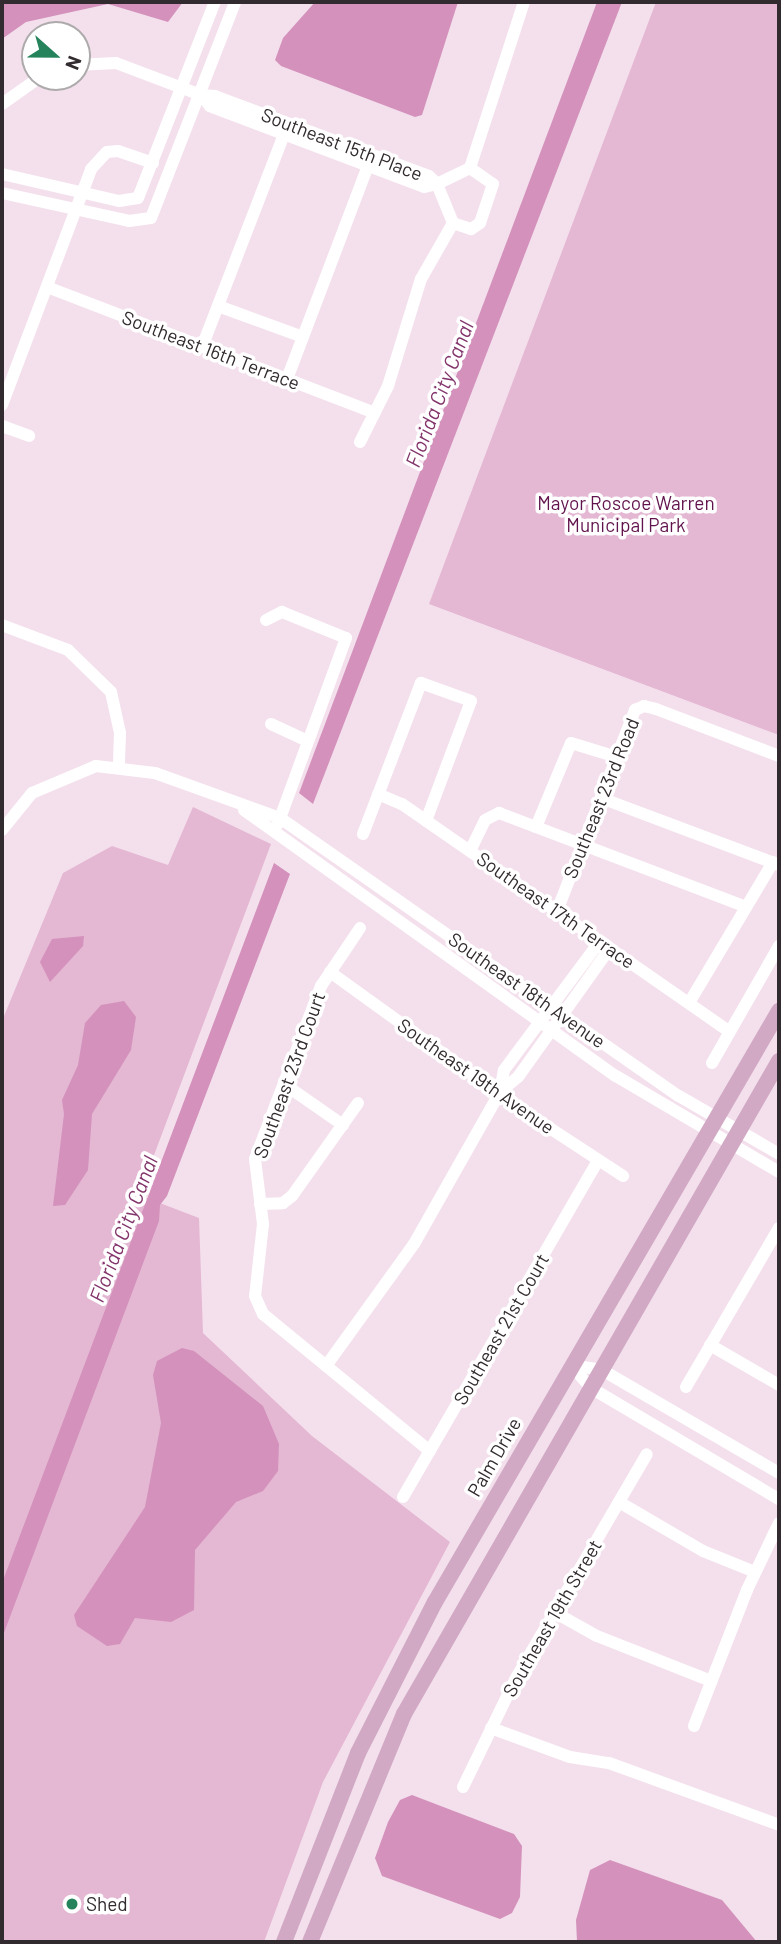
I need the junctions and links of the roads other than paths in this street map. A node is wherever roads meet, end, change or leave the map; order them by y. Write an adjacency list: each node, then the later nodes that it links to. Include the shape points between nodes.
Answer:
1 (215, 2): 5 (street)
2 (235, 2): 7 (street)
3 (524, 2): 12 (street)
4 (91, 64): 5 (street, Southeast 15th Place, via 116,63)
5 (182, 88): 7 (street, Southeast 15th Place); 11 (street)
6 (21, 90): 8 (street)
7 (201, 96): 9 (street, Southeast 15th Place, via 210,106); 17 (street, via 151,218 129,221)
8 (2, 104)
9 (286, 129): 10 (street, Southeast 15th Place); 20 (street)
10 (370, 160): 14 (street, Southeast 15th Place, via 424,187); 21 (street)
11 (153, 163): 15 (street, via 138,198 119,201); 15 (street, via 118,151 107,152 91,169)
12 (470, 168): 14 (street); 18 (street, via 491,178 492,190 477,227)
13 (2, 174): 15 (street)
14 (437, 184): 18 (street)
15 (82, 192): 17 (street)
16 (2, 193): 17 (street)
17 (76, 209): 19 (street)
18 (453, 223): 25 (street, via 421,279)
19 (47, 287): 22 (street, Southeast 16th Terrace); 24 (street)
20 (218, 306): 21 (street); 22 (street)
21 (303, 337): 23 (street)
22 (202, 347): 23 (street, Southeast 16th Terrace)
23 (286, 379): 25 (street, Southeast 16th Terrace)
24 (2, 405)
25 (375, 412): 28 (street)
26 (2, 426): 27 (street)
27 (29, 436)
28 (360, 442)
29 (266, 620): 32 (street, via 282,612 346,638)
30 (2, 625): 35 (street, via 68,650 111,692 120,733)
31 (271, 724): 32 (street)
32 (306, 740): 39 (street)
33 (779, 756): 34 (street, Southeast 23rd Road, via 644,706 635,710)
34 (617, 757): 37 (street, Southeast 23rd Road); 40 (street, via 571,743)
35 (119, 766): 39 (street, via 155,773 232,802); 41 (street, via 96,766 32,793)
36 (378, 794): 38 (street, Southeast 17th Terrace); 38 (street, via 421,683 471,701); 42 (street)
37 (601, 798): 43 (street, Southeast 23rd Road); 45 (street)
38 (426, 821): 44 (street, Southeast 17th Terrace)
39 (277, 825): 53 (street, Southeast 18th Avenue); 56 (street, Southeast 18th Avenue, via 292,849)
40 (536, 827): 43 (street); 44 (street, via 499,813 491,815)
41 (2, 830)
42 (363, 834)
43 (583, 845): 46 (street); 47 (street, Southeast 23rd Road)
44 (470, 851): 47 (street, Southeast 17th Terrace)
45 (776, 863): 46 (street)
46 (746, 907): 52 (street)
47 (557, 911): 49 (street, Southeast 17th Terrace)
48 (360, 928): 51 (street, Southeast 23rd Court)
49 (605, 944): 52 (street, Southeast 17th Terrace); 53 (street); 55 (street)
50 (779, 946): 58 (street)
51 (330, 972): 61 (street, Southeast 23rd Court); 62 (street, Southeast 19th Avenue)
52 (689, 1003): 58 (street, Southeast 17th Terrace)
53 (549, 1008): 55 (street, Southeast 18th Avenue); 56 (street)
54 (779, 1011): 65 (main road, Palm Drive)
55 (561, 1016): 57 (street); 65 (street, Southeast 18th Avenue)
56 (539, 1021): 57 (street, Southeast 18th Avenue); 62 (street, via 503,1070)
57 (551, 1030): 62 (street, via 517,1077); 65 (street, Southeast 18th Avenue)
58 (730, 1031): 60 (street)
59 (779, 1061): 66 (main road)
60 (712, 1063)
61 (284, 1084): 64 (street); 71 (street, Southeast 23rd Court, via 255,1159)
62 (500, 1092): 68 (street, Southeast 19th Avenue); 76 (street, via 414,1244)
63 (358, 1103): 64 (street)
64 (343, 1125): 71 (street, via 292,1196 283,1203)
65 (712, 1126): 66 (street); 75 (main road, Palm Drive)
66 (733, 1137): 67 (street); 69 (street); 77 (main road)
67 (779, 1154)
68 (598, 1161): 70 (street, Southeast 19th Avenue); 81 (street, Southeast 21st Court)
69 (779, 1172)
70 (623, 1176)
71 (260, 1205): 76 (street, Southeast 23rd Court, via 255,1296 263,1314)
72 (779, 1228): 73 (street)
73 (774, 1250): 74 (street)
74 (710, 1345): 78 (street); 79 (street)
75 (571, 1365): 77 (street); 80 (street); 96 (main road, Palm Drive, via 381,1706)
76 (326, 1366): 81 (street)
77 (602, 1370): 80 (main road); 83 (street)
78 (779, 1385)
79 (686, 1387)
80 (591, 1388): 84 (street); 97 (main road, via 404,1714)
81 (430, 1451): 85 (street, Southeast 21st Court)
82 (647, 1454): 87 (street, Southeast 19th Street)
83 (777, 1472): 84 (street)
84 (764, 1490): 86 (street)
85 (403, 1497)
86 (779, 1499)
87 (619, 1502): 89 (street, via 703,1551); 90 (street, Southeast 19th Street)
88 (779, 1523): 89 (street)
89 (755, 1572): 91 (street)
90 (554, 1612): 91 (street, via 597,1636); 93 (street, Southeast 19th Street)
91 (711, 1681): 92 (street)
92 (694, 1726)
93 (491, 1728): 94 (street, Southeast 19th Street); 95 (street, via 570,1757 609,1763)
94 (463, 1787)
95 (779, 1823)
96 (284, 1942)
97 (310, 1942)

